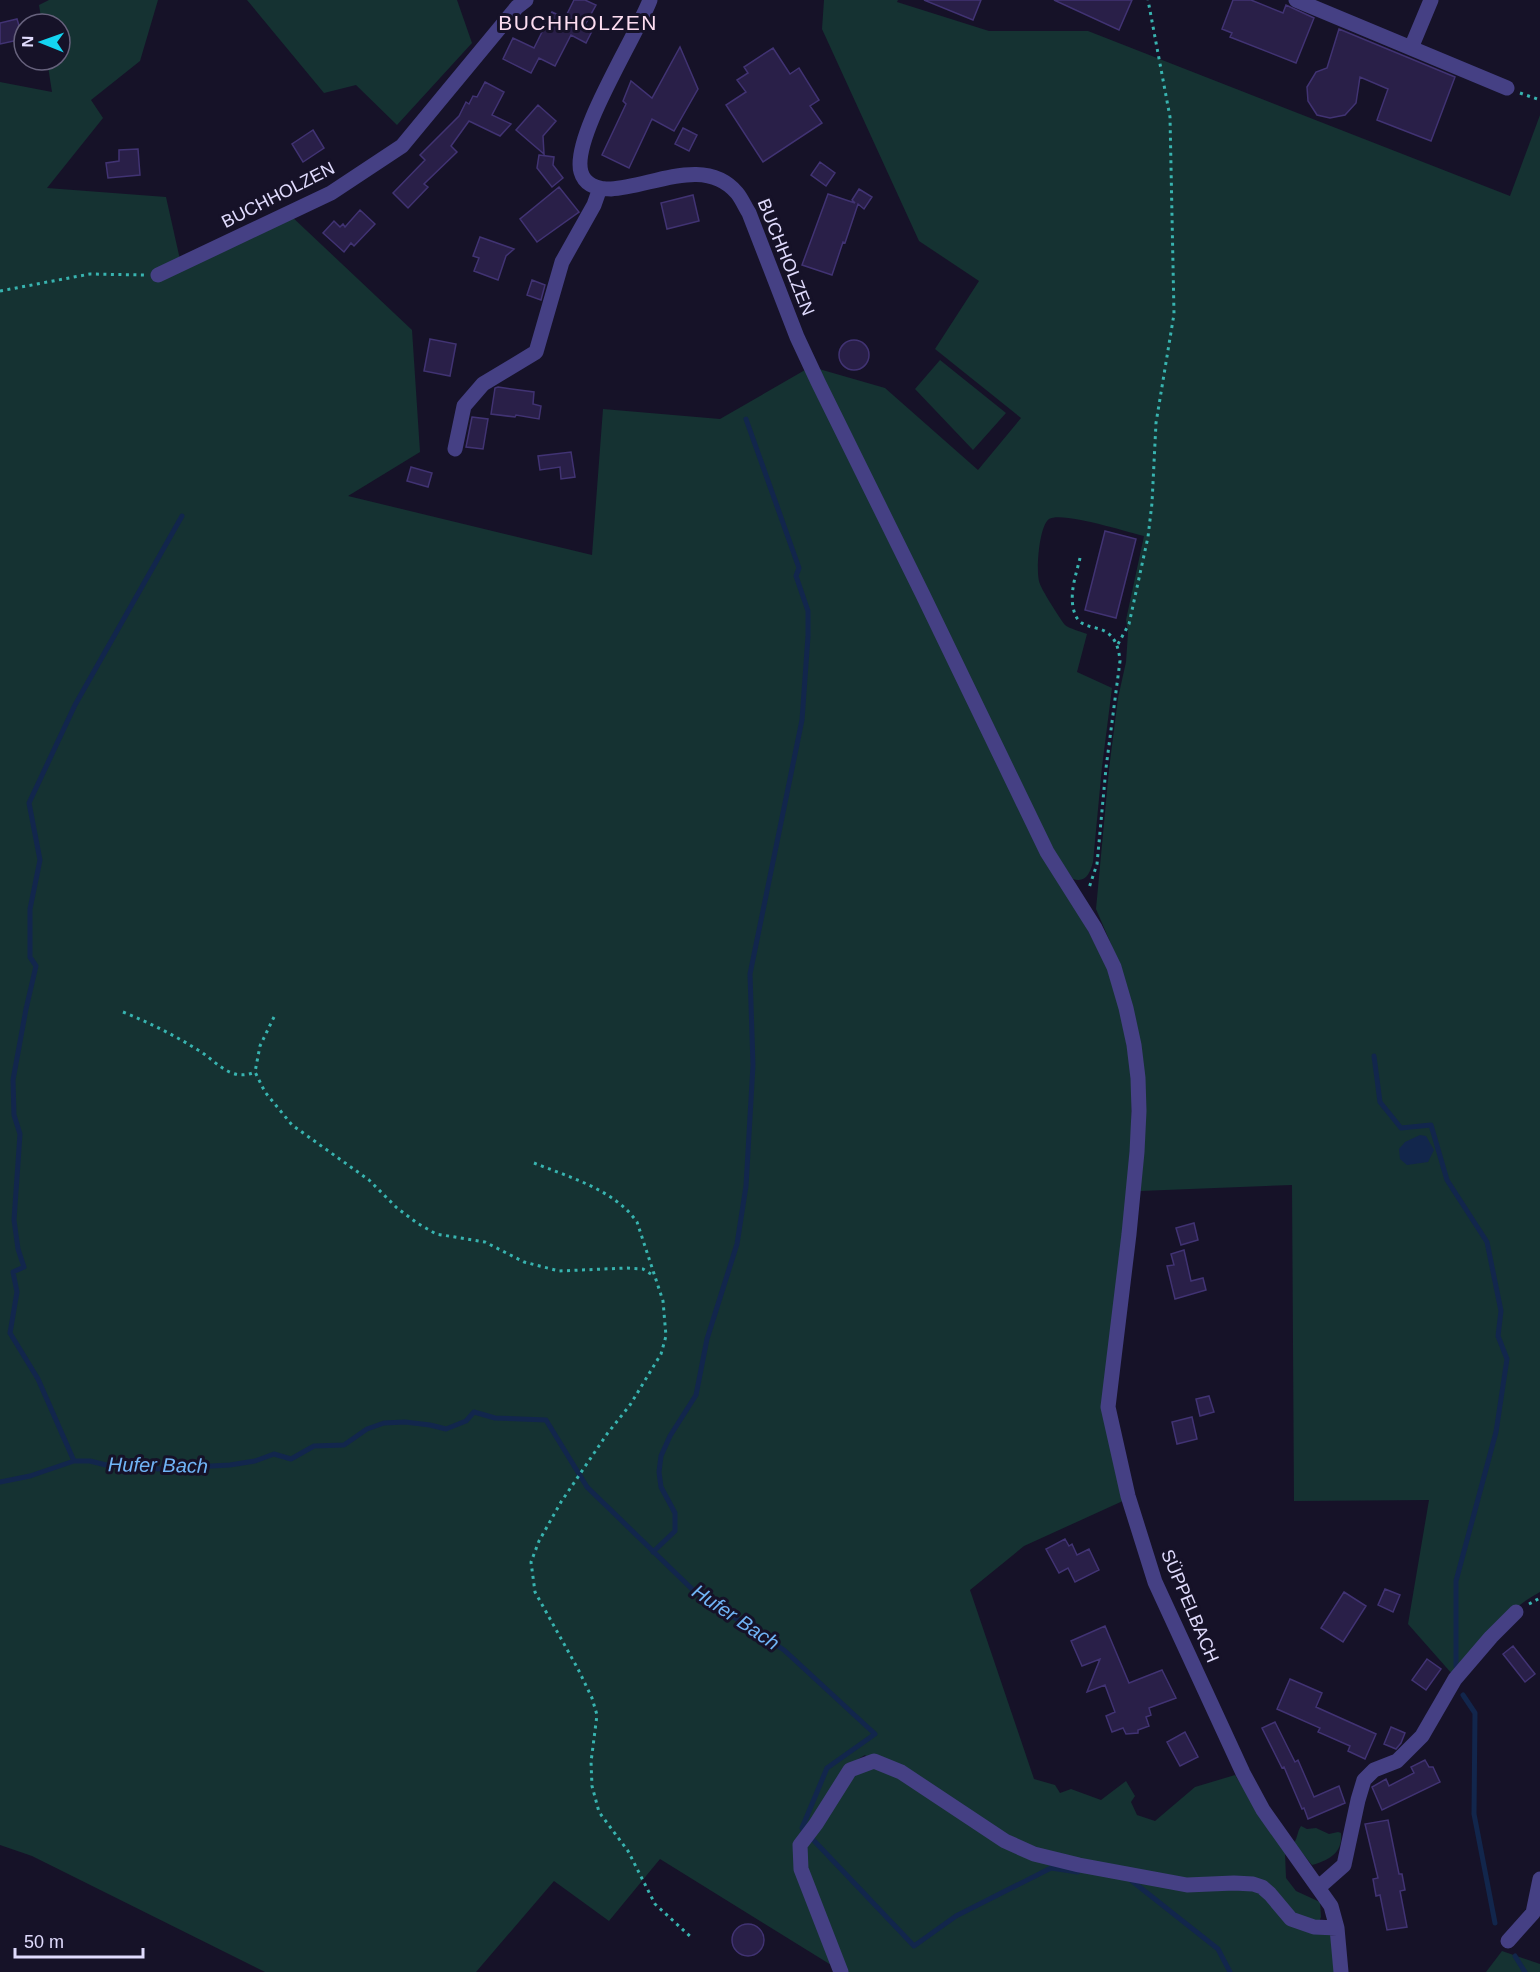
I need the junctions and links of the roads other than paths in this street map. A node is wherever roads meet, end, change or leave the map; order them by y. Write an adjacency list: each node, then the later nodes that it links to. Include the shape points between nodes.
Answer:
1 (526, 0): 8 (street, BUCHHOLZEN, via 402,146 331,193)
2 (650, 0): 7 (street, via 597,107 583,145 581,172 587,182)
3 (1296, 0): 5 (street)
4 (1431, 0): 5 (street)
5 (1411, 48): 6 (street)
6 (1507, 88)
7 (600, 188): 9 (street, via 562,262 536,352 483,384 464,406); 10 (street, BUCHHOLZEN, via 621,188 695,174 717,178 737,192 749,213 796,337 1047,852)
8 (158, 275)
9 (455, 449)
10 (1078, 900): 13 (street, SÜPPELBACH, via 1108,953 1126,1008 1138,1078 1137,1152 1108,1407 1128,1496 1155,1582 1242,1773 1263,1810)
11 (1516, 1611): 13 (street, via 1455,1679 1422,1736 1397,1761 1374,1770 1364,1780 1344,1865)
12 (1540, 1879): 15 (street, via 1533,1913)
13 (1319, 1887): 14 (street, SÜPPELBACH, via 1331,1906)
14 (1337, 1928): 16 (street, via 1314,1927 1291,1918 1270,1894 1253,1884 1187,1886 1034,1854 1005,1841 901,1772 874,1761 850,1770 800,1845 801,1869); 17 (street, SÜPPELBACH)
15 (1508, 1941)
16 (841, 1972)
17 (1341, 1972)

